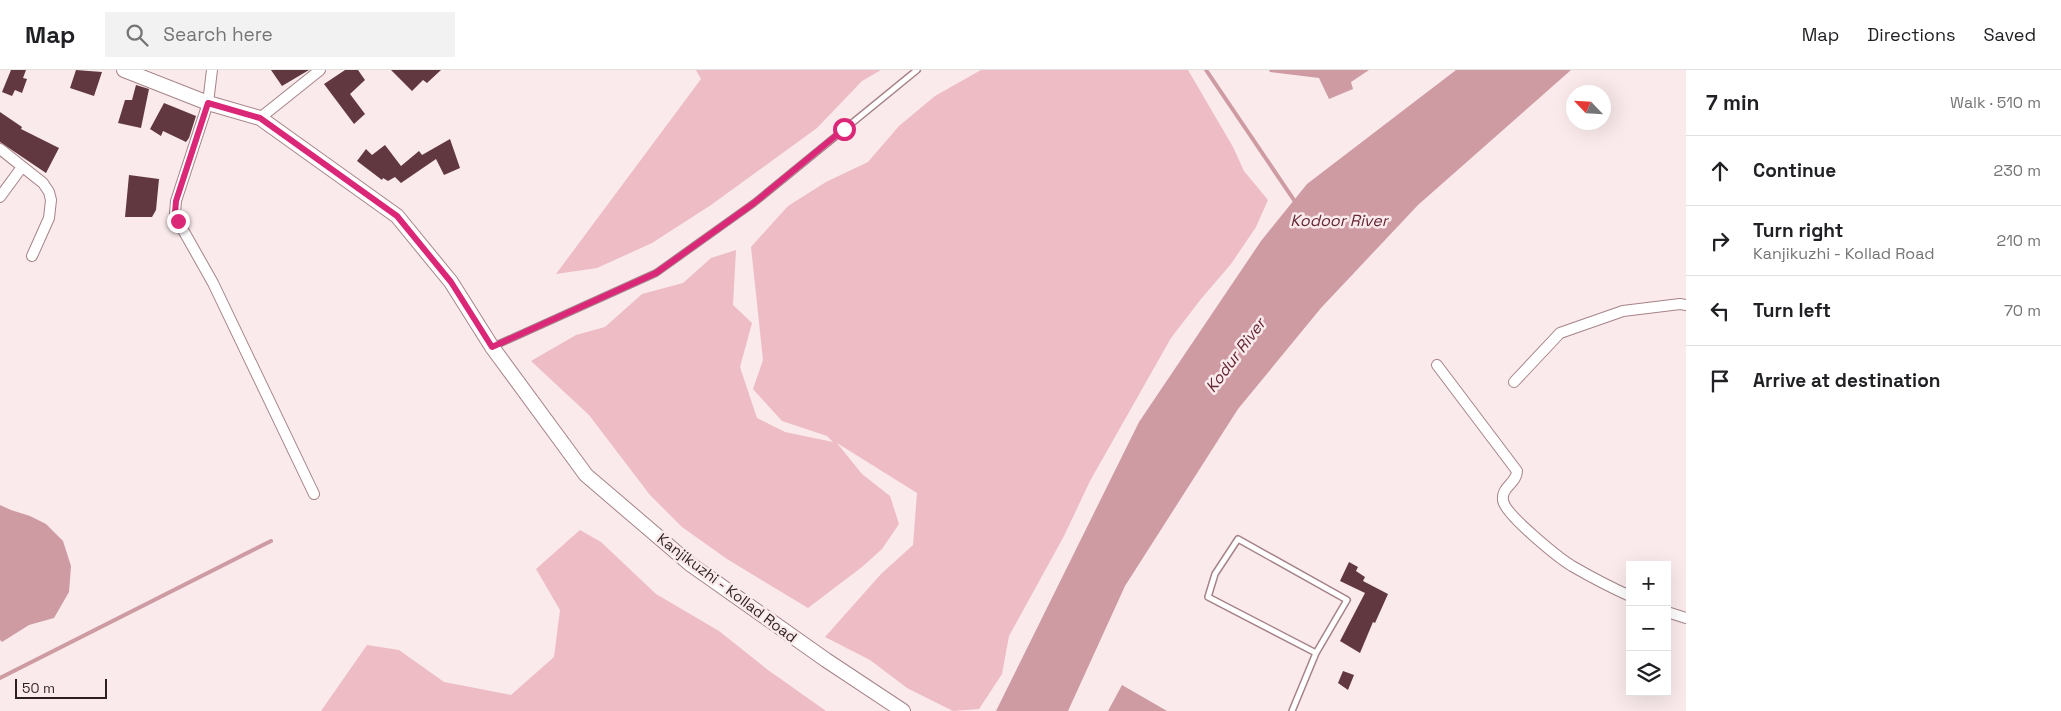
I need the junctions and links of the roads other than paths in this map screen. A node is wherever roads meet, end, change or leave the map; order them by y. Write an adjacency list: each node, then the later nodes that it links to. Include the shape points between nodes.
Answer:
1 (124, 70): 5 (main road, Kanjikuzhi - Kollad Road)
2 (212, 70): 5 (street)
3 (320, 70): 6 (street)
4 (917, 70): 12 (lane, via 754,203 656,273)
5 (208, 103): 6 (main road, Kanjikuzhi - Kollad Road); 15 (street, via 175,213 213,283)
6 (260, 118): 12 (main road, Kanjikuzhi - Kollad Road, via 397,216 451,282)
7 (0, 149): 8 (street)
8 (22, 167): 9 (street); 10 (street, via 47,188 51,200 49,218)
9 (0, 197)
10 (32, 256)
11 (1686, 305): 14 (street, via 1623,311 1560,333)
12 (492, 347): 20 (main road, Kanjikuzhi - Kollad Road, via 586,475 690,564)
13 (1437, 365): 16 (street, via 1518,471 1503,497 1502,502 1508,510 1570,564)
14 (1514, 382)
15 (314, 494)
16 (1626, 594)
17 (1671, 613): 18 (street)
18 (1686, 618)
19 (1316, 652): 19 (lane, via 1208,597 1215,574 1238,539 1347,600); 21 (lane)
20 (903, 711)
21 (1292, 711)

